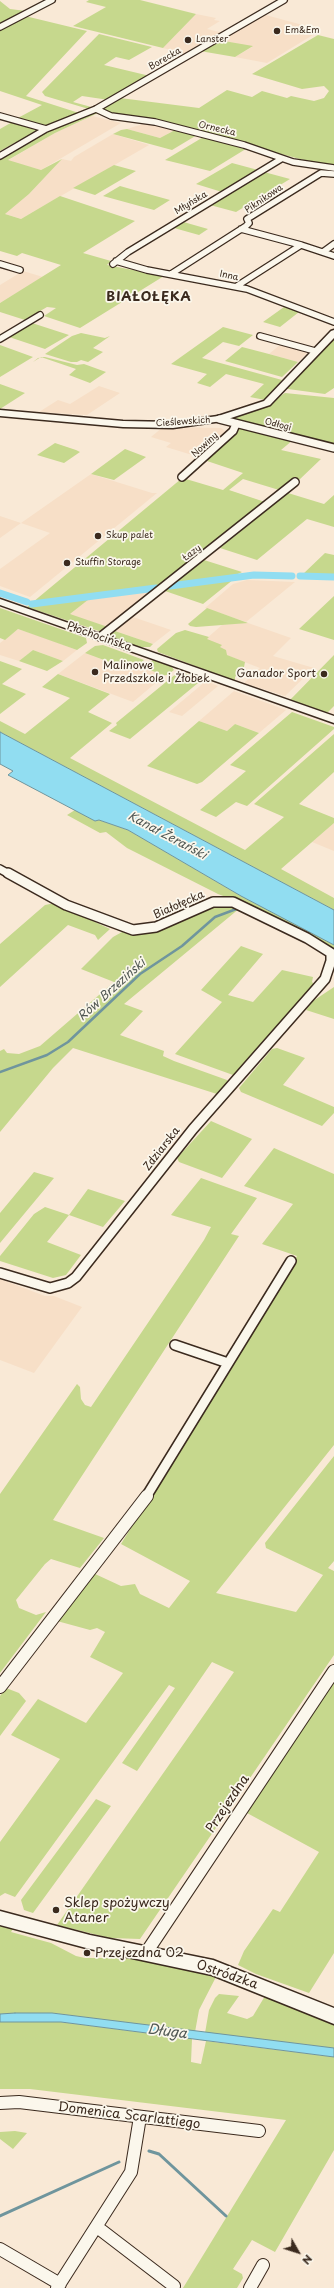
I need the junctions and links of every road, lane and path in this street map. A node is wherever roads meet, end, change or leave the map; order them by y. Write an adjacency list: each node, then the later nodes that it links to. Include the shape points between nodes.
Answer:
1 (52, 0): 3 (street)
2 (284, 0): 4 (street, Borecka)
3 (0, 27)
4 (96, 109): 6 (street, Borecka); 8 (street, Ornecka, via 111,116 155,122 251,146)
5 (0, 116): 6 (street)
6 (46, 129): 7 (street, Borecka)
7 (0, 156)
8 (281, 159): 9 (street, Ornecka); 16 (street, Młyńska)
9 (334, 168)
10 (334, 174): 11 (street, Piknikowa, via 321,173 248,219 249,224)
11 (241, 229): 13 (street); 19 (street, Piknikowa)
12 (334, 244): 14 (street)
13 (301, 245): 14 (street); 20 (street)
14 (323, 252): 15 (street)
15 (334, 256)
16 (114, 263): 19 (street, Inna)
17 (0, 264): 18 (street)
18 (20, 270)
19 (171, 274): 20 (street, Inna)
20 (237, 286): 22 (street, Inna)
21 (40, 315): 25 (street)
22 (334, 322)
23 (334, 333): 26 (street, Cieślewskich)
24 (260, 336): 26 (street)
25 (0, 340)
26 (315, 351): 28 (street, Cieślewskich, via 267,403)
27 (0, 413): 28 (street, Cieślewskich, via 123,424 173,425)
28 (219, 419): 29 (street, Odłogi)
29 (236, 424): 30 (street, Odłogi); 31 (street, Nowiny, via 233,431)
30 (334, 448)
31 (182, 477)
32 (295, 482): 34 (street, Łazy)
33 (0, 602): 34 (street, Płochocińska)
34 (100, 637): 35 (street, Płochocińska)
35 (334, 720)
36 (0, 869): 37 (street, Białołęcka, via 66,905 133,930 156,927 214,902 228,902 244,907 328,949 331,961)
37 (325, 979): 38 (street); 40 (street, Zdziarska, via 193,1129 76,1277 68,1283 50,1288)
38 (334, 982)
39 (291, 1261): 42 (street)
40 (0, 1273)
41 (175, 1346): 42 (street)
42 (228, 1363): 44 (street, via 145,1499)
43 (334, 1672): 46 (street, Przejezdna)
44 (0, 1687)
45 (0, 1918): 46 (street, Ostródzka, via 73,1938)
46 (146, 1953): 47 (street, Ostródzka, via 213,1968)
47 (334, 2016)
48 (0, 2103): 49 (street, Domenica Scarlattiego, via 19,2102)
49 (140, 2117): 50 (street, Domenica Scarlattiego); 51 (street, via 131,2172)
50 (259, 2131)
51 (97, 2227): 54 (street); 55 (street)
52 (0, 2249): 54 (street)
53 (263, 2265): 56 (street)
54 (59, 2286)
55 (174, 2286)
56 (250, 2288)

